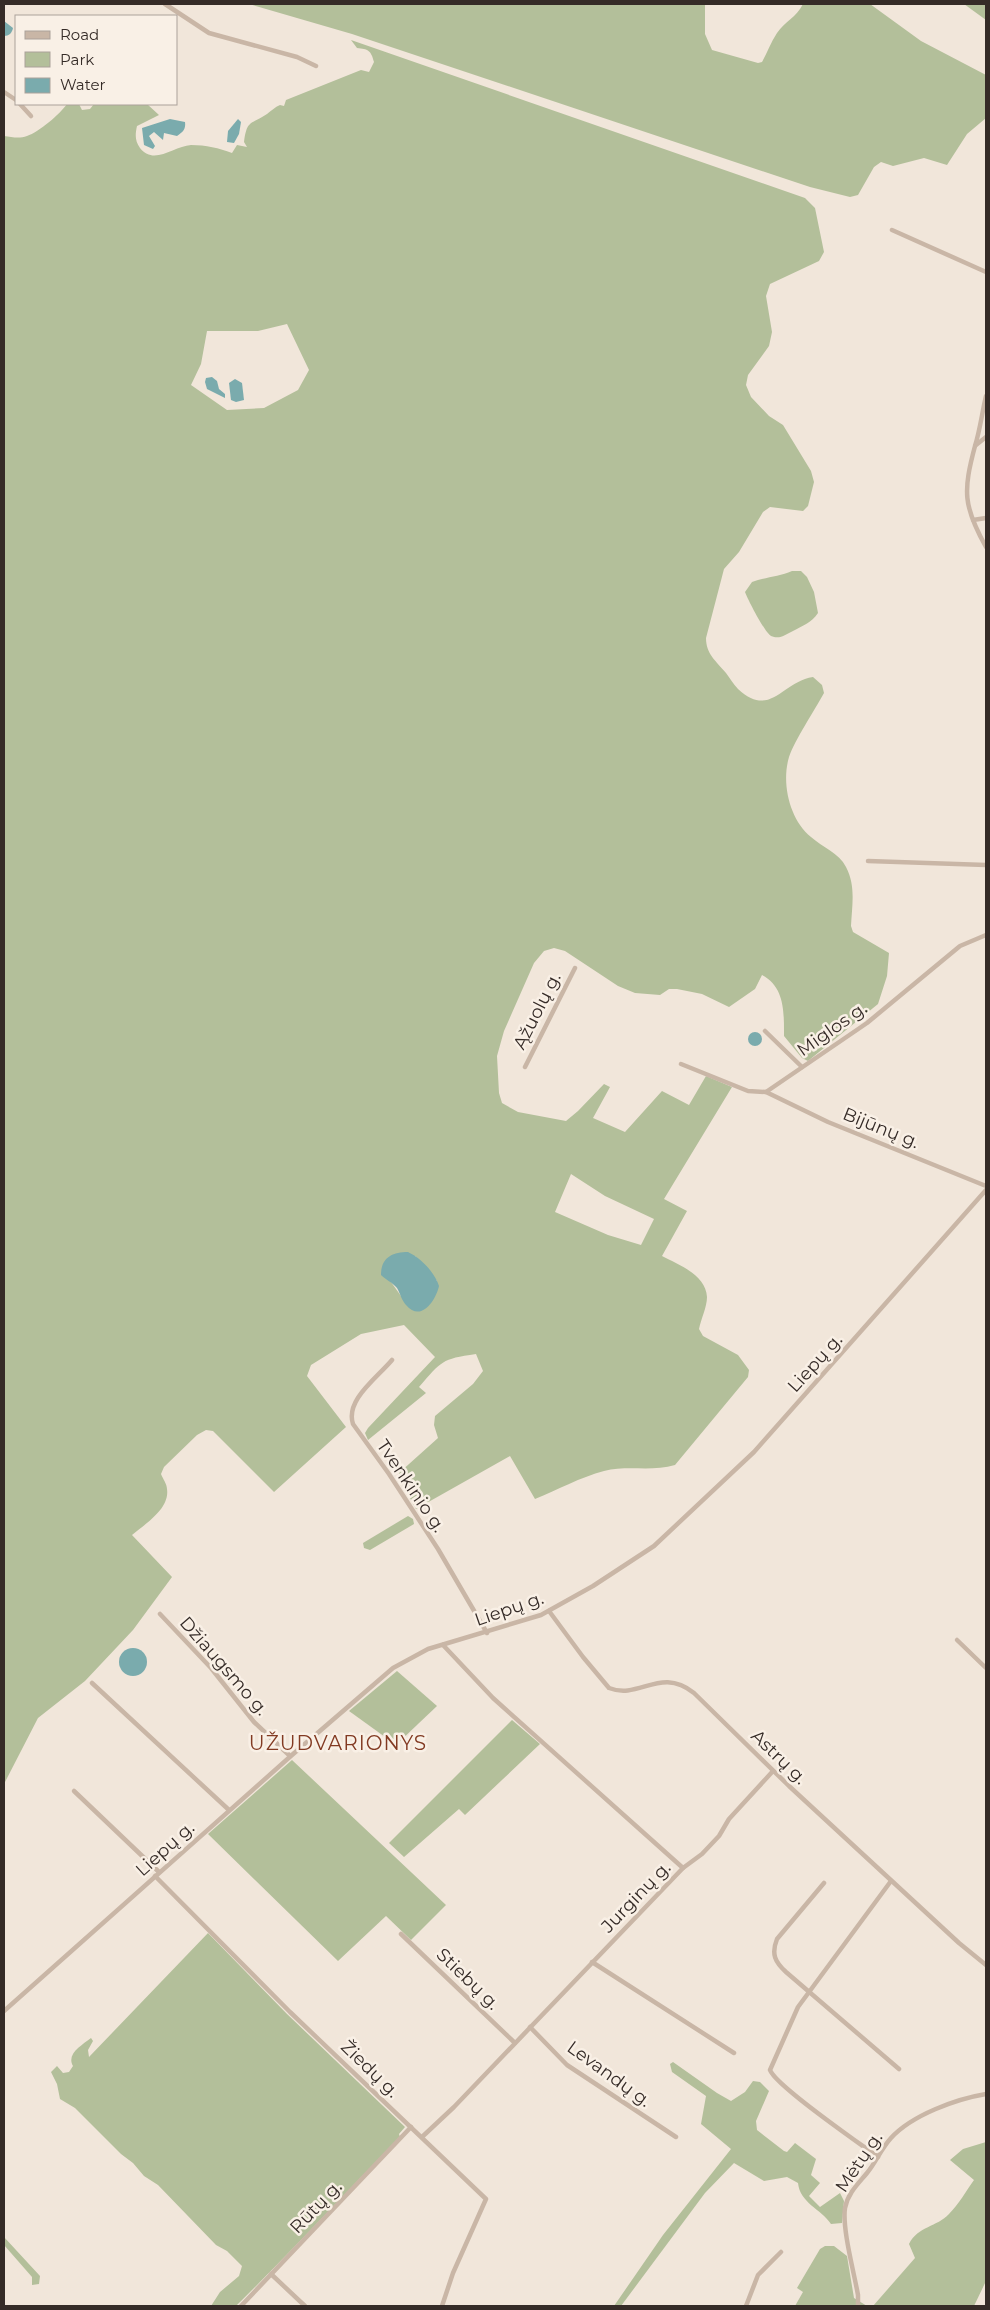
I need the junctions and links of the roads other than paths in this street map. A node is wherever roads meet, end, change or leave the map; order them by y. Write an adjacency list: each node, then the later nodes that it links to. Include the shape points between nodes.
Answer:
1 (165, 4): 2 (street, via 209,33 296,57)
2 (316, 66)
3 (4, 92): 4 (street)
4 (15, 99)
5 (21, 105): 6 (street)
6 (31, 116)
7 (892, 230): 8 (street)
8 (986, 272)
9 (986, 396): 10 (street)
10 (980, 423): 11 (street); 13 (street)
11 (986, 428)
12 (986, 437): 13 (street)
13 (975, 446): 15 (street, via 966,489)
14 (986, 518): 15 (street)
15 (973, 520): 16 (street)
16 (986, 547)
17 (868, 861): 18 (street)
18 (986, 864)
19 (986, 935): 24 (street, Miglos g., via 960,946 867,1023)
20 (575, 968): 23 (street, Ąžuolų g.)
21 (765, 1031): 24 (street)
22 (681, 1064): 25 (street, via 748,1091)
23 (525, 1067)
24 (802, 1067): 25 (street, Miglos g.)
25 (766, 1092): 26 (street, Bijūnų g., via 828,1122)
26 (986, 1188): 28 (street, Liepų g., via 754,1452 654,1546)
27 (392, 1360): 30 (street, Tvenkinio g., via 354,1403 350,1416 438,1549)
28 (549, 1611): 30 (street, Liepų g.); 36 (street, Astrų g., via 610,1688 625,1691 663,1682 682,1684)
29 (160, 1614): 35 (street, Džiaugsmo g., via 211,1668 254,1722)
30 (487, 1633): 32 (street, Liepų g.)
31 (957, 1640): 33 (street)
32 (443, 1645): 35 (street, Liepų g., via 421,1652 393,1668); 39 (street, Jurginų g., via 500,1705)
33 (986, 1668)
34 (92, 1682): 38 (street)
35 (290, 1756): 38 (street, Liepų g.)
36 (773, 1771): 39 (street, via 729,1819 719,1836); 42 (street, Astrų g.)
37 (74, 1790): 40 (street)
38 (229, 1810): 40 (street, Liepų g.)
39 (683, 1868): 45 (street, Jurginų g.)
40 (159, 1872): 41 (street, Liepų g.)
41 (155, 1876): 48 (street, Liepų g.); 54 (street, Žiedų g., via 290,2012)
42 (892, 1881): 46 (street, Astrų g.); 47 (street)
43 (824, 1883): 47 (street, via 777,1939 774,1948 777,1963)
44 (401, 1934): 50 (street, Stiebų g.)
45 (592, 1962): 49 (street, Jurginų g.); 51 (street)
46 (986, 1964)
47 (808, 1991): 52 (street); 57 (street, via 771,2064 772,2074)
48 (4, 2011)
49 (530, 2027): 50 (street, Jurginų g.); 55 (street, Levandų g., via 567,2065)
50 (515, 2043): 56 (street, Jurginų g.)
51 (734, 2053)
52 (898, 2069)
53 (986, 2094): 57 (street, Mėtų g., via 965,2098 919,2116 892,2136)
54 (411, 2127): 56 (street, Žiedų g.); 59 (street, Rūtų g.)
55 (676, 2137)
56 (422, 2138): 62 (street, Žiedų g., via 486,2199 452,2273)
57 (878, 2157): 64 (street, Mėtų g., via 851,2192 845,2208)
58 (781, 2252): 63 (street, via 758,2274)
59 (271, 2274): 60 (street, Rūtų g.); 61 (street)
60 (241, 2306)
61 (305, 2306)
62 (442, 2306)
63 (746, 2306)
64 (858, 2306)

